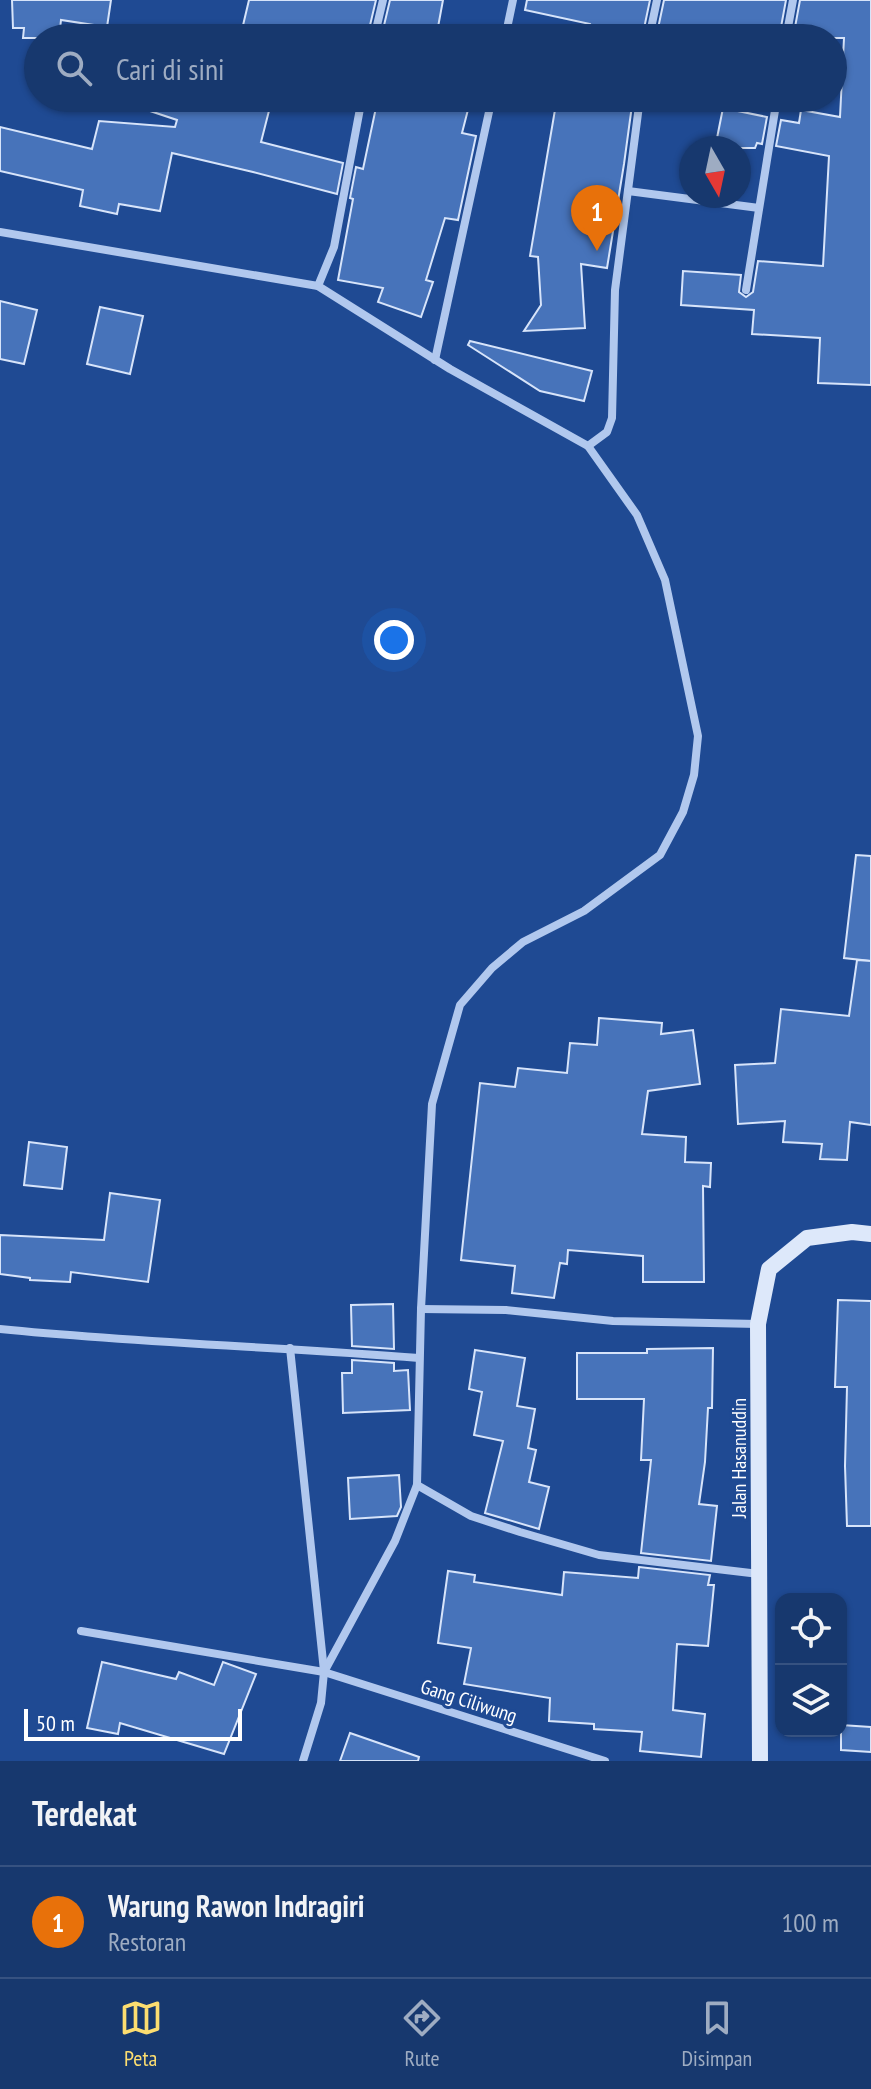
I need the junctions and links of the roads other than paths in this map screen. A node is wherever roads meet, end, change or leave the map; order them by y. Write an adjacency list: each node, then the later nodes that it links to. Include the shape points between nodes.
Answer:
1 (383, 0): 5 (street)
2 (513, 0): 6 (street)
3 (657, 0): 7 (street)
4 (793, 0): 8 (street)
5 (377, 24)
6 (508, 24)
7 (652, 24)
8 (789, 24)
9 (359, 112): 16 (street, via 334,247)
10 (489, 112): 18 (street)
11 (638, 112): 13 (street)
12 (775, 112): 14 (street)
13 (628, 191): 14 (street); 19 (street, via 615,290 612,418 607,432)
14 (759, 208): 17 (street)
15 (0, 232): 16 (street)
16 (318, 286): 18 (street)
17 (746, 290)
18 (435, 360): 19 (street)
19 (588, 446): 21 (street, via 637,515 665,580 698,736 694,775 683,812 660,855 584,911 523,942 460,1005 432,1104)
20 (871, 1234): 22 (street, Jalan Hasanuddin, via 807,1238 786,1253 769,1269)
21 (421, 1309): 22 (street); 25 (street)
22 (758, 1324): 27 (street, Jalan Hasanuddin)
23 (0, 1329): 24 (street)
24 (290, 1348): 25 (street); 29 (street)
25 (419, 1358): 26 (street)
26 (417, 1485): 27 (street, via 471,1516 599,1555); 29 (street, via 395,1541)
27 (760, 1574): 32 (street, Jalan Hasanuddin)
28 (81, 1631): 29 (street, Gang Ciliwung)
29 (324, 1672): 30 (street, via 321,1703); 31 (street, Gang Ciliwung)
30 (303, 1761)
31 (605, 1761)
32 (760, 1761)

